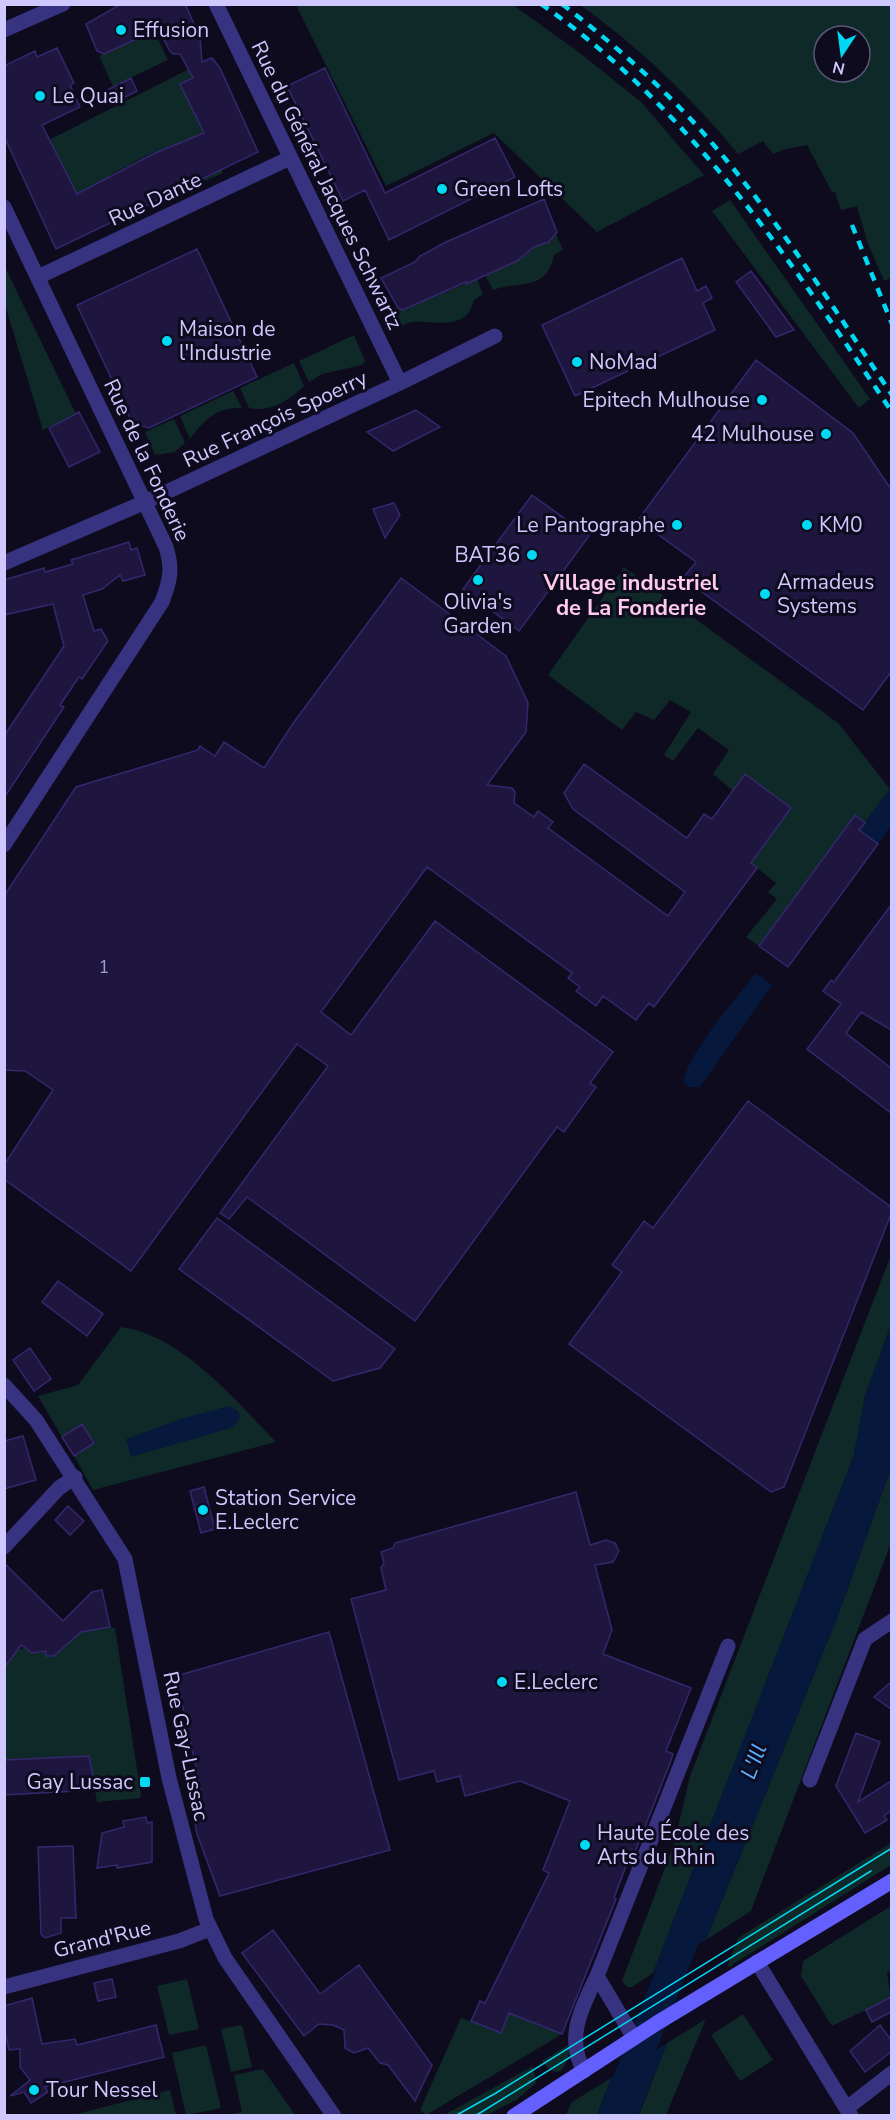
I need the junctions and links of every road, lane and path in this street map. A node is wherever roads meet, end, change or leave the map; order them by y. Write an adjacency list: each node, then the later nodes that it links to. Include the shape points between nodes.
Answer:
1 (63, 4): 3 (street)
2 (216, 4): 4 (street, Rue du Général Jacques Schwartz)
3 (4, 30)
4 (290, 158): 6 (street, Rue Dante); 8 (street, Rue du Général Jacques Schwartz)
5 (4, 207): 6 (street, Rue de la Fonderie)
6 (38, 277): 9 (street, Rue de la Fonderie)
7 (495, 336): 8 (street, Rue François Spoerry)
8 (400, 383): 9 (street, Rue François Spoerry)
9 (145, 502): 10 (street, Rue François Spoerry); 11 (street, Rue de la Fonderie, via 171,565 171,579 162,602)
10 (4, 563)
11 (4, 845)
12 (4, 1385): 13 (street, Rue Gay-Lussac, via 36,1420)
13 (75, 1477): 14 (street, via 59,1488); 19 (street, Rue Gay-Lussac, via 125,1559 174,1801)
14 (4, 1547)
15 (891, 1621): 17 (street, via 865,1639)
16 (728, 1646): 21 (street)
17 (810, 1780)
18 (891, 1881): 20 (main road)
19 (210, 1929): 22 (street, Grand'Rue, via 179,1941); 27 (street, Rue Gay-Lussac, via 225,1958)
20 (757, 1962): 23 (main road); 26 (street)
21 (597, 1976): 23 (street); 24 (street, via 582,2008 575,2045 575,2055)
22 (6, 1981)
23 (634, 2038): 24 (main road)
24 (584, 2071): 28 (main road)
25 (891, 2073): 26 (street)
26 (845, 2113)
27 (334, 2115)
28 (514, 2115)

